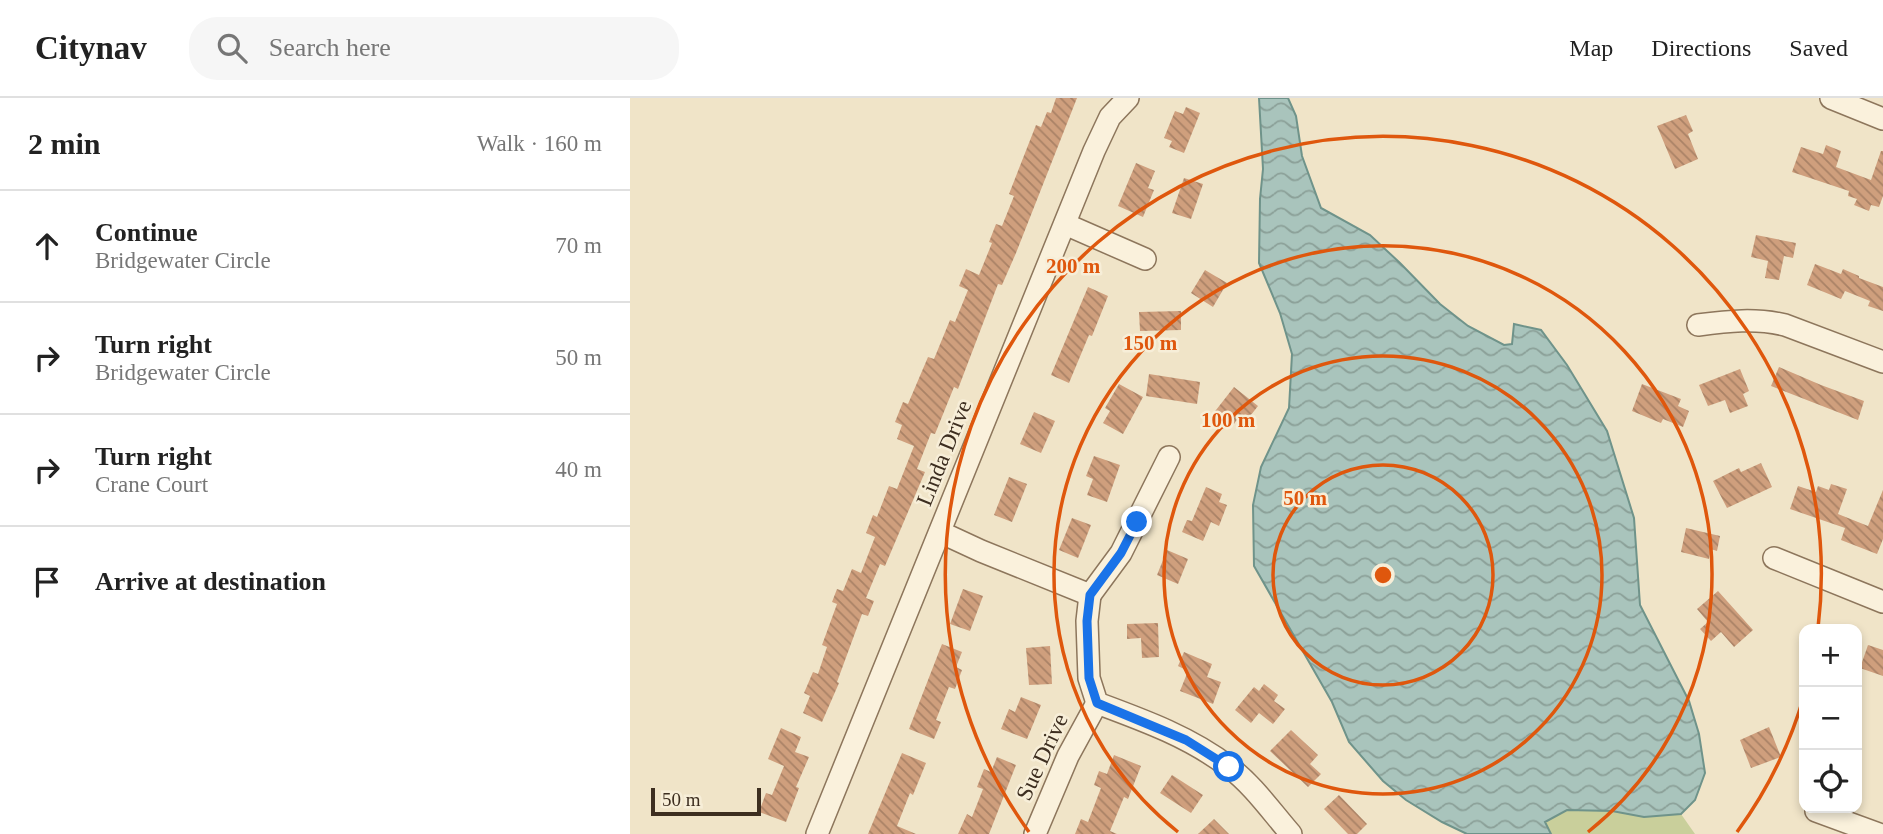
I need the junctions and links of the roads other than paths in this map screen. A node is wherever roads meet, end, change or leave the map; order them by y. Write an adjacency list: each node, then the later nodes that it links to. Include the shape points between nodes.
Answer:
1 (1128, 98): 4 (street, Linda Drive, via 1110,117)
2 (1831, 98): 3 (street)
3 (1883, 119)
4 (1065, 223): 5 (street); 9 (street, Linda Drive)
5 (1145, 259)
6 (1698, 325): 7 (street, via 1769,321)
7 (1883, 362)
8 (1169, 457): 11 (street, via 1121,553)
9 (940, 532): 11 (street); 15 (street, Linda Drive)
10 (1774, 558): 12 (street)
11 (1090, 595): 13 (street, via 1089,678)
12 (1883, 602)
13 (1097, 703): 16 (street, Sue Drive); 17 (street, via 1186,740 1229,767)
14 (1821, 813): 18 (street)
15 (817, 834)
16 (1035, 834)
17 (1291, 834)
18 (1879, 834)

